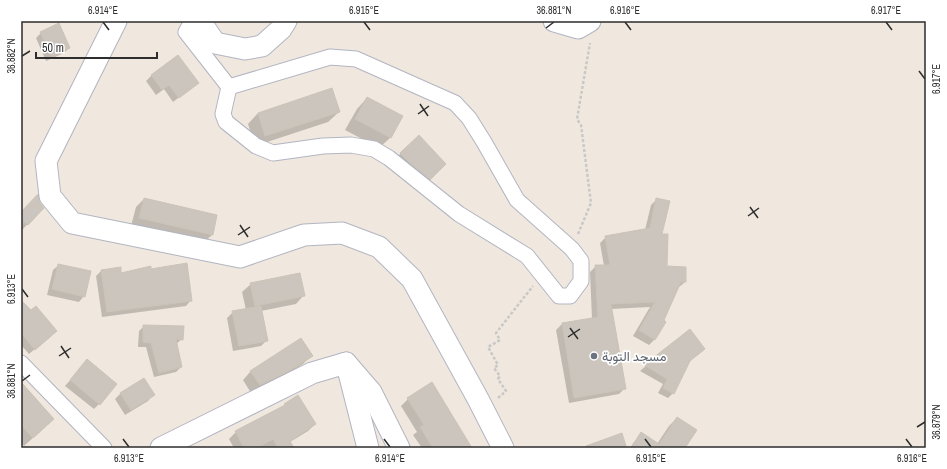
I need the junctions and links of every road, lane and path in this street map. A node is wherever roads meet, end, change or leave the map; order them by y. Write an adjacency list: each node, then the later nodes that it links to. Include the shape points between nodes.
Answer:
1 (116, 21): 12 (street, via 46,161 50,196 72,223 240,257 304,235 342,233 379,247 412,279)
2 (192, 21): 7 (street, via 186,32)
3 (200, 21): 4 (street, via 215,43 245,49 262,46)
4 (286, 21)
5 (554, 21): 6 (street, via 578,28)
6 (591, 28): 8 (path, via 577,118 581,125 591,203)
7 (229, 87): 8 (street, via 330,57 356,60 455,103 469,118 516,200); 9 (street, via 223,114 226,122 256,146 273,153 323,146 351,145 374,149 459,214 527,256)
8 (572, 249): 9 (street, via 581,261 581,281 570,296 559,296)
9 (542, 274): 12 (path, via 496,333 500,340 488,347 498,366 494,368 500,376 498,379 506,392)
10 (346, 363): 14 (street, via 312,373); 15 (street); 16 (street, via 371,392)
11 (21, 364): 13 (street)
12 (483, 409): 17 (street)
13 (104, 448)
14 (160, 448)
15 (368, 448)
16 (399, 448)
17 (503, 448)

